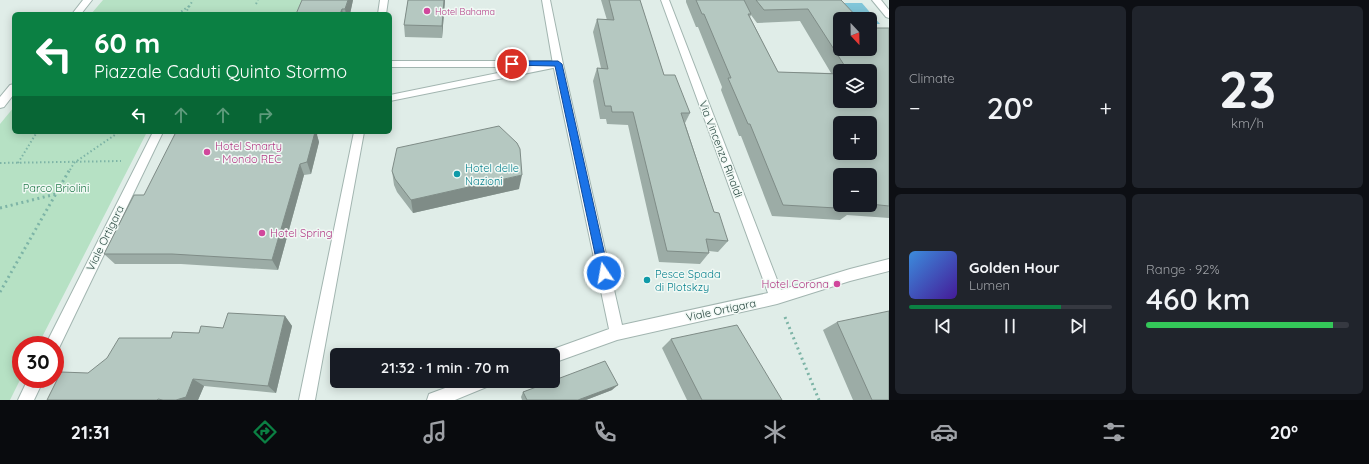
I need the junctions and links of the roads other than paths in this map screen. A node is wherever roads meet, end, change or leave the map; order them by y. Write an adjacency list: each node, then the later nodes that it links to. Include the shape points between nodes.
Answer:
1 (88, 0): 6 (street)
2 (384, 0): 7 (street)
3 (546, 0): 10 (street)
4 (665, 0): 17 (street, Via Vincenzo Rinaldi)
5 (876, 0): 8 (street)
6 (78, 12)
7 (382, 12)
8 (889, 15)
9 (392, 64): 10 (street)
10 (558, 64): 12 (street); 18 (street)
11 (12, 89): 13 (street)
12 (392, 98)
13 (0, 104)
14 (157, 134): 19 (street, Viale Ortigara)
15 (359, 134): 24 (street)
16 (889, 265): 17 (street, Viale Ortigara, via 850,274)
17 (777, 298): 18 (street, Viale Ortigara)
18 (617, 333): 20 (street, Viale Ortigara)
19 (57, 336)
20 (560, 353)
21 (32, 388): 23 (street)
22 (466, 388): 25 (street)
23 (26, 400)
24 (307, 400)
25 (434, 400)

